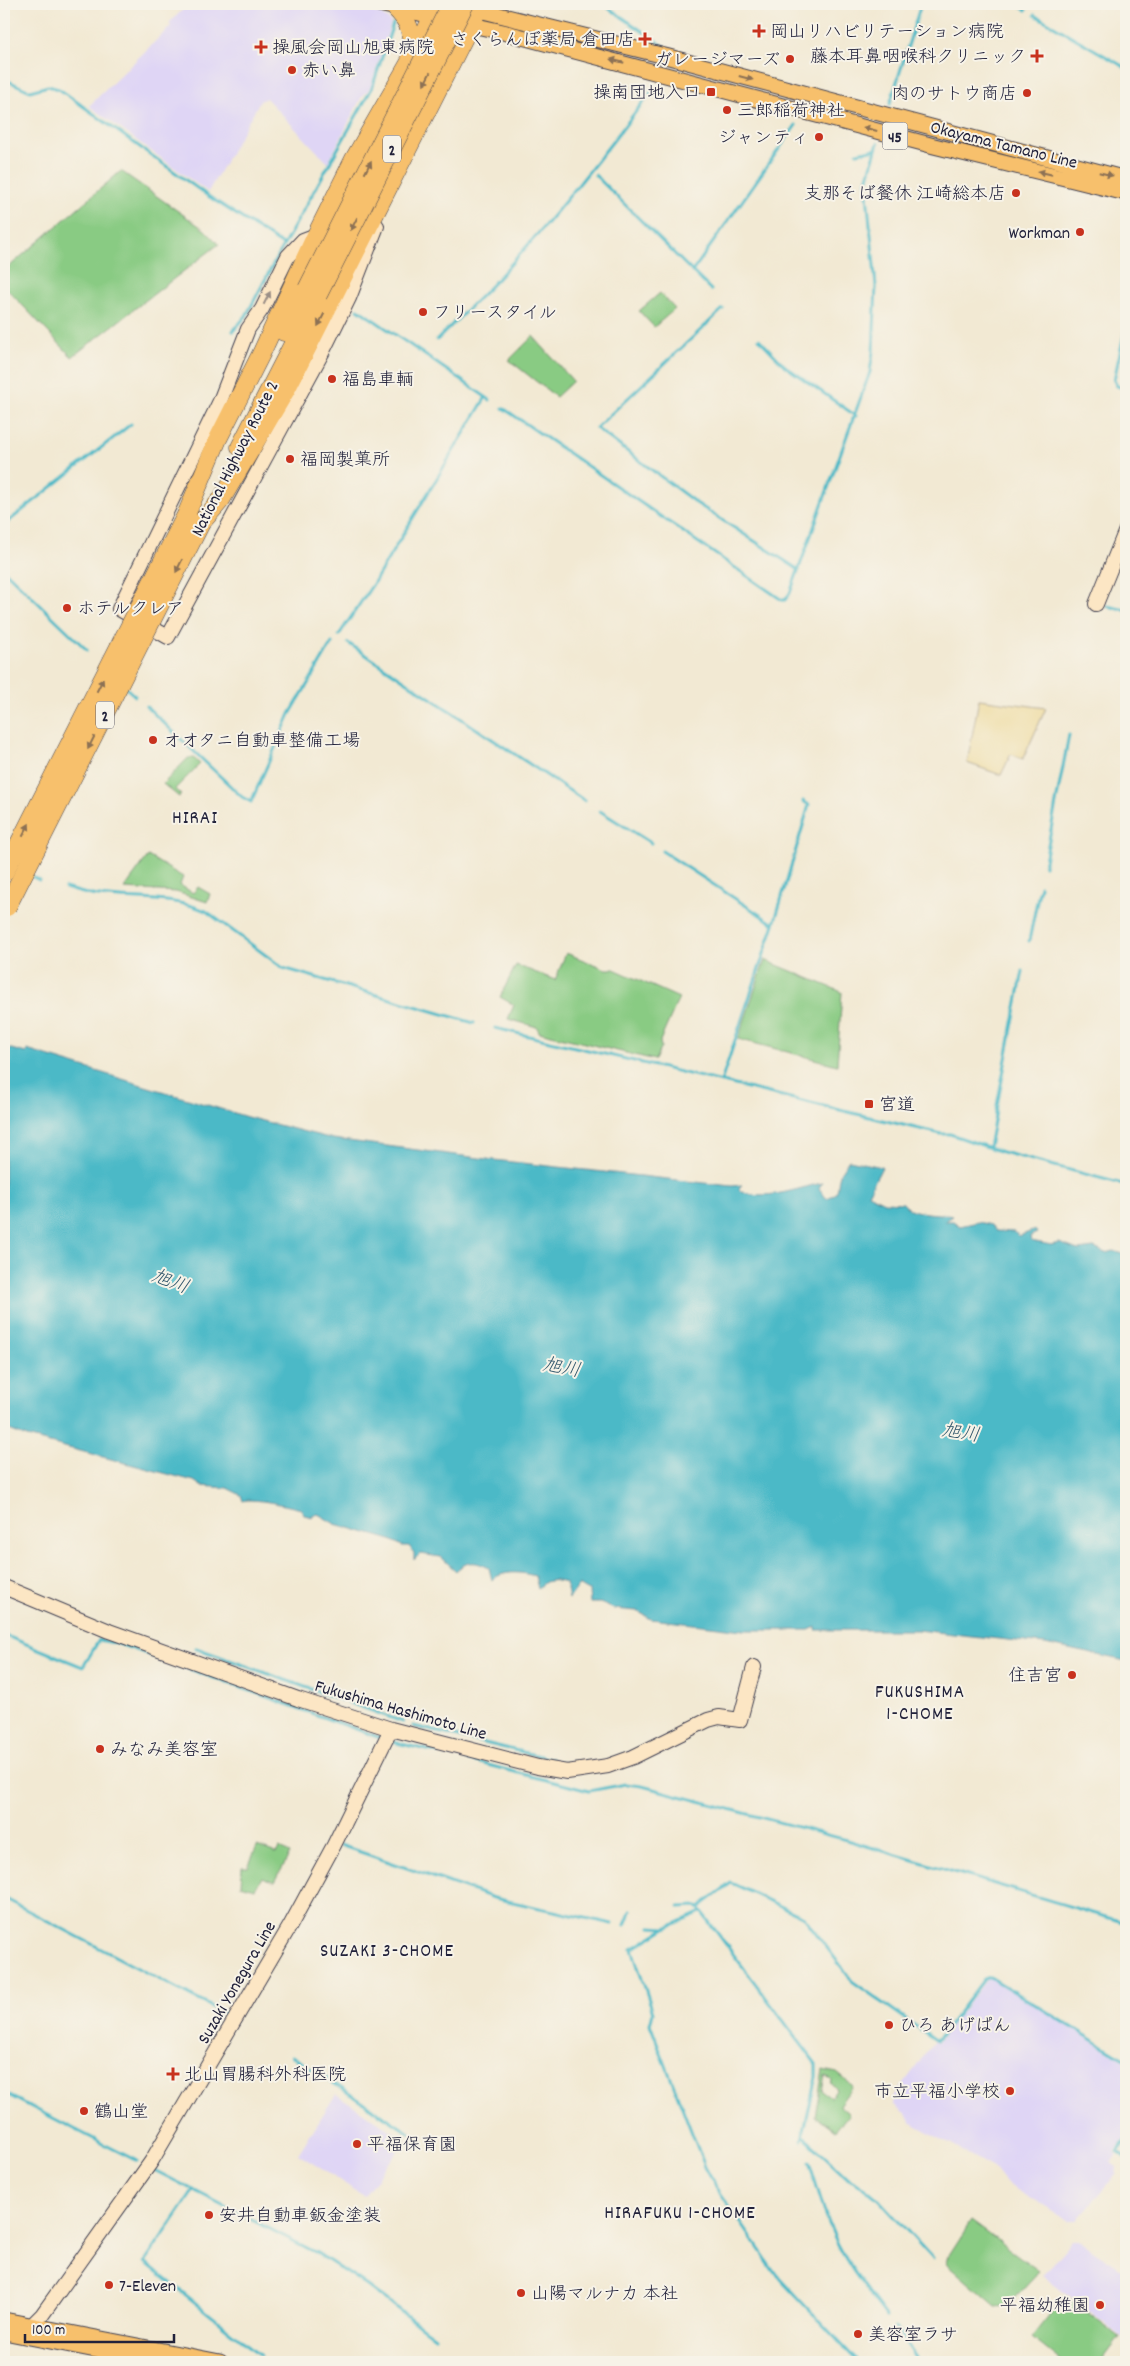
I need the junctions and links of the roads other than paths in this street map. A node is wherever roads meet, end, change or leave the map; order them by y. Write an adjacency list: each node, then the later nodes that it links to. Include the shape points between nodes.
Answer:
1 (451, 4): 4 (main road, Okayama Tamano Line / 45); 9 (highway, National Highway Route 2 / 2, one-way to 1, bridge)
2 (387, 6): 3 (main road, Okayama Tamano Line / 45); 5 (highway, via 403,16 412,33)
3 (435, 10): 4 (main road, Okayama Tamano Line / 45); 5 (highway)
4 (474, 10): 6 (main road, Okayama Tamano Line / 45, one-way to 6); 7 (main road, Okayama Tamano Line / 45, one-way to 4, via 925,144 664,73); 9 (highway, National Highway Route 2 / 2, one-way to 9, bridge); 9 (highway, via 400,168)
5 (410, 59): 8 (highway)
6 (1126, 179)
7 (1126, 193)
8 (316, 235): 10 (main road, one-way to 8, via 262,309 288,256 303,240); 11 (highway)
9 (327, 294): 10 (main road, via 306,385 254,475 168,638 119,609 220,401); 12 (highway, National Highway Route 2 / 2)
10 (242, 340): 11 (main road, via 257,348 225,413)
11 (223, 428): 12 (highway)
12 (194, 518): 15 (highway, National Highway Route 2 / 2, one-way to 12, bridge); 16 (highway, National Highway Route 2 / 2, one-way to 16, bridge)
13 (1126, 530): 14 (main road)
14 (1096, 604)
15 (4, 873)
16 (4, 914)
17 (4, 1587): 19 (main road, Fukushima Hashimoto Line, via 109,1631)
18 (754, 1667): 19 (main road, Fukushima Hashimoto Line, via 740,1720 719,1717 708,1720 633,1757 585,1771 567,1772 538,1767)
19 (391, 1729): 21 (main road, Suzaki Yonegura Line, via 290,1926 151,2162)
20 (4, 2320): 21 (main road)
21 (34, 2325): 23 (main road, Suzaki Yonegura Line); 25 (main road)
22 (4, 2332): 23 (main road)
23 (20, 2335): 24 (main road)
24 (156, 2362)
25 (220, 2362)

